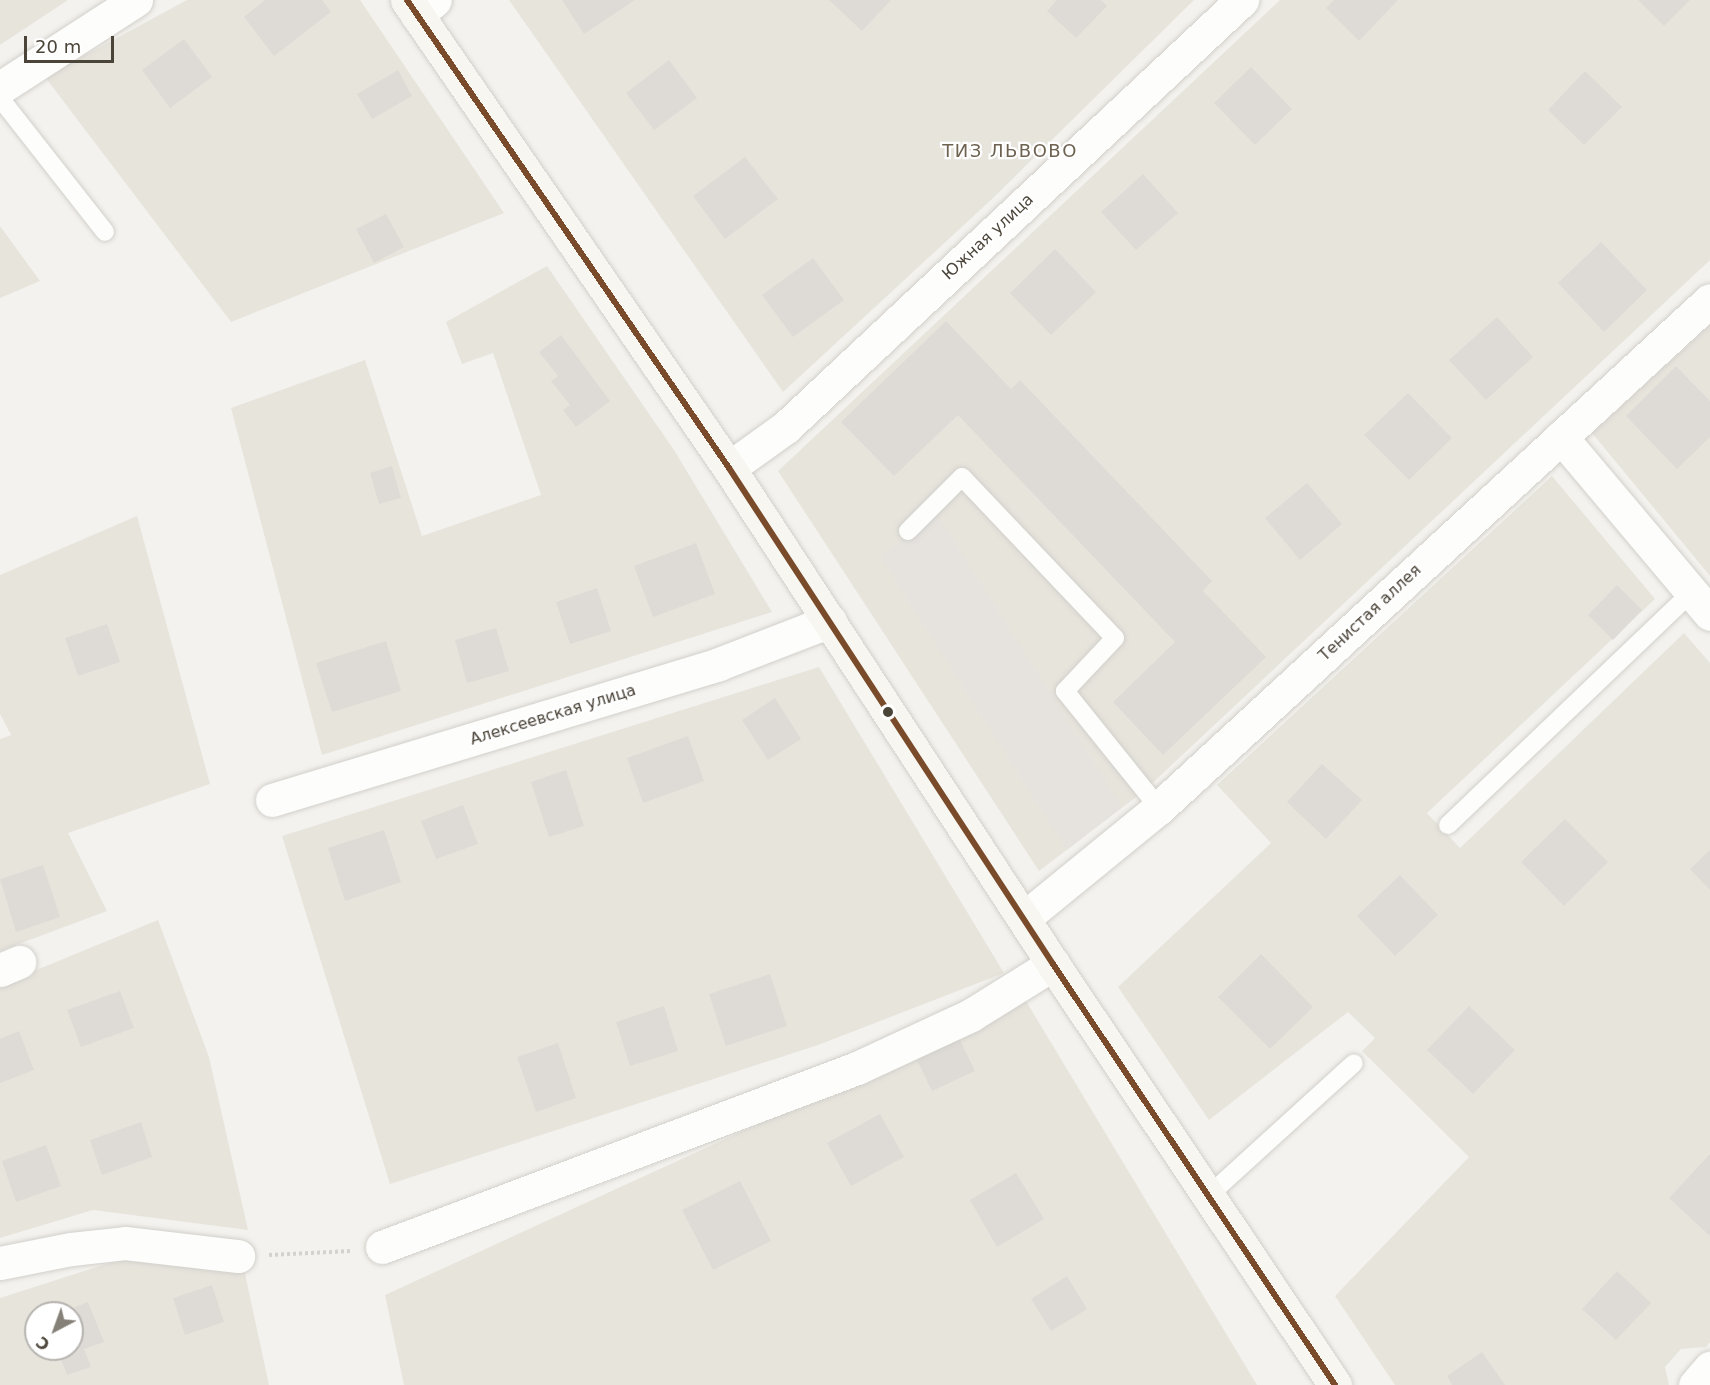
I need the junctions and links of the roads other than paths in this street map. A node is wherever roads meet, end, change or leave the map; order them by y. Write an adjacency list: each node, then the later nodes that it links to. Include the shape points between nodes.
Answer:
1 (136, 0): 4 (street)
2 (1242, 0): 9 (street, Южная улица, via 786,427)
3 (420, 5): 9 (street)
4 (0, 88)
5 (0, 98): 6 (lane)
6 (105, 231)
7 (1710, 300): 8 (street, Тенистая аллея)
8 (1561, 437): 11 (street); 14 (street, Тенистая аллея)
9 (729, 468): 12 (street)
10 (908, 531): 14 (lane, via 962,477 1115,638 1065,691)
11 (1701, 603): 15 (lane)
12 (830, 621): 13 (street, Алексеевская улица, via 719,664); 16 (street)
13 (272, 800)
14 (1159, 808): 16 (street, Тенистая аллея)
15 (1448, 825)
16 (1024, 918): 17 (street)
17 (1053, 964): 19 (street); 20 (street, via 971,1015 857,1068)
18 (1354, 1063): 19 (lane)
19 (1208, 1196): 24 (street)
20 (382, 1247)
21 (238, 1256): 22 (street, via 125,1243)
22 (0, 1263)
23 (1710, 1368): 25 (street)
24 (1335, 1385)
25 (1695, 1385)

